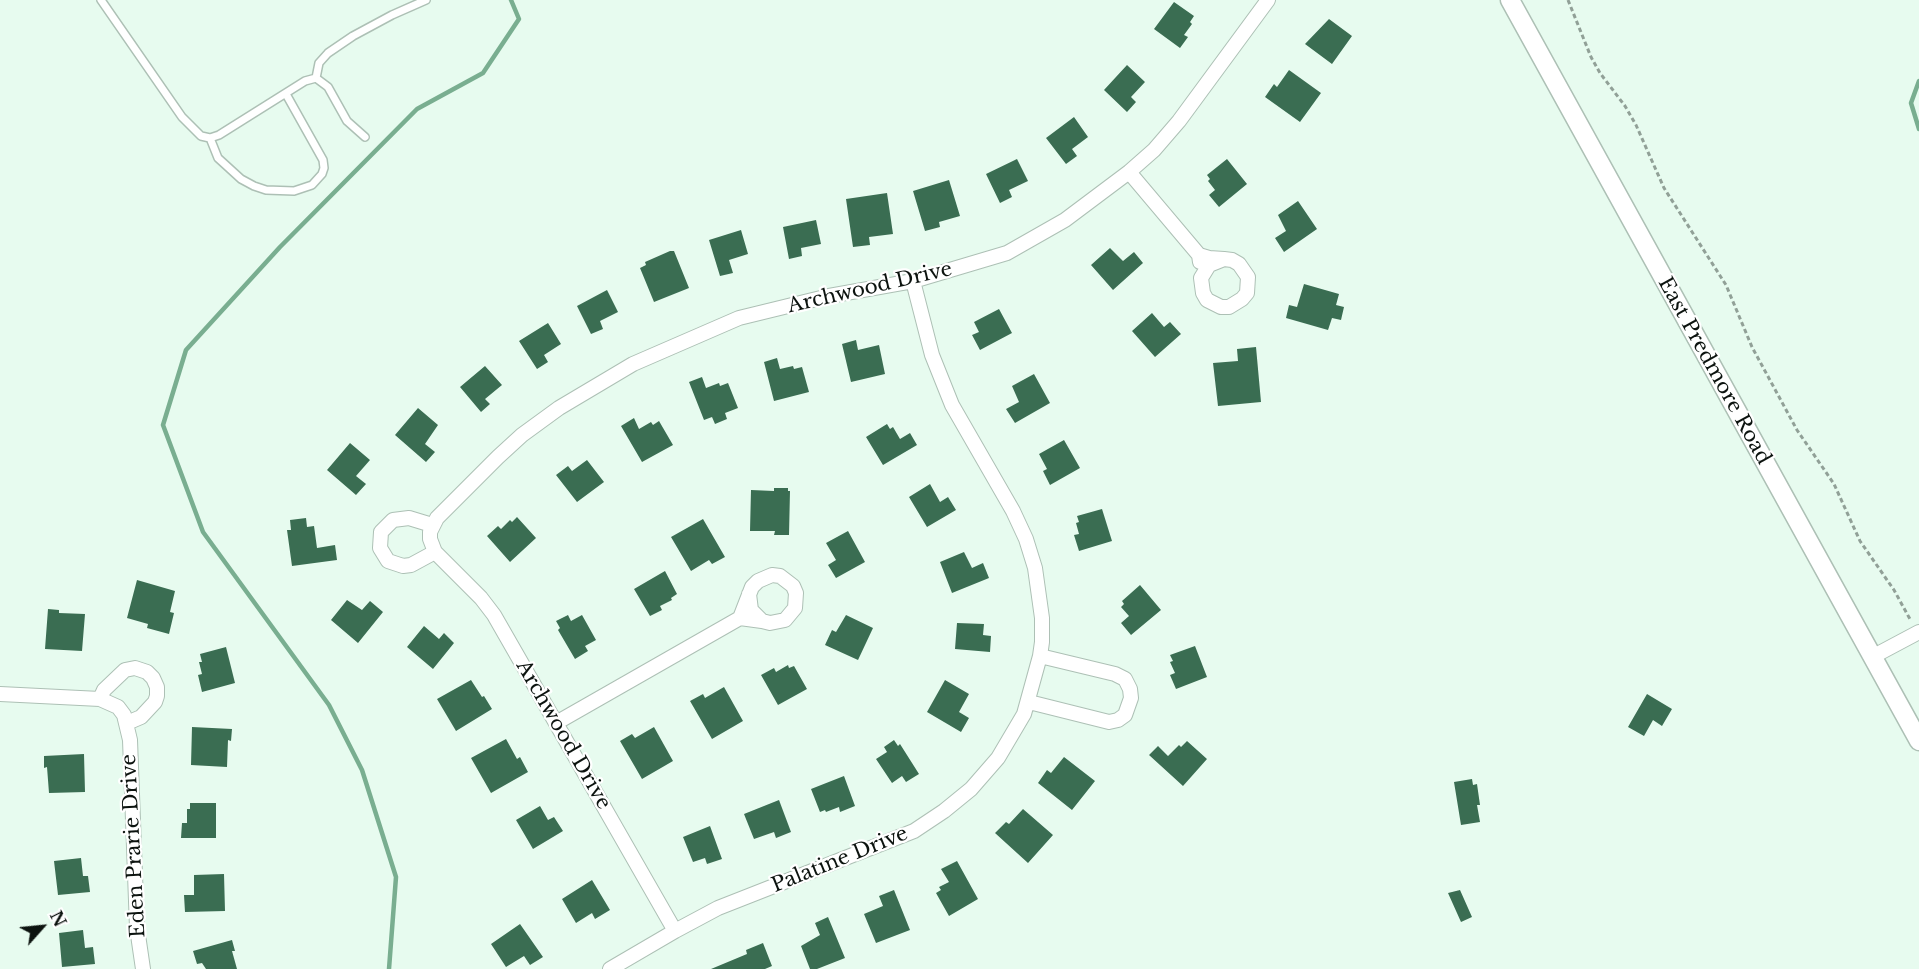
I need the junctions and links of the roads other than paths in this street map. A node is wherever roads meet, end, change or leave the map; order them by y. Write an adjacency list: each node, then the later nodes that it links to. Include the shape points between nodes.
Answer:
1 (101, 0): 8 (lane, via 182,117 201,136)
2 (426, 0): 5 (lane, via 353,36 328,53 319,63)
3 (1268, 0): 9 (street, Archwood Drive, via 1179,121)
4 (1510, 0): 21 (street, East Predmore Road)
5 (316, 78): 6 (lane); 7 (lane, via 328,87 347,121)
6 (286, 94): 8 (lane); 8 (lane, via 323,160 322,174 312,185 294,191 254,186 218,158)
7 (365, 137)
8 (210, 138)
9 (1129, 172): 10 (street); 13 (street, Archwood Drive, via 1065,220 1007,253)
10 (1199, 255): 11 (street); 12 (street)
11 (1224, 259): 12 (street, via 1209,265); 12 (street, via 1244,270 1248,285 1242,299 1229,307 1213,305 1203,293)
12 (1201, 278)
13 (913, 281): 14 (street, Archwood Drive, via 739,318 633,364 522,435); 20 (street, Palatine Drive, via 932,355 952,405 1026,539 1040,593)
14 (432, 525): 15 (street, via 430,539); 15 (street, via 409,518 393,520 381,532 380,548 388,561 403,566)
15 (435, 552): 26 (street, Archwood Drive, via 494,615)
16 (750, 594): 17 (street); 18 (street, via 751,610); 18 (street, via 758,581 772,575 793,586 797,601 791,615 777,623)
17 (740, 618): 18 (street); 26 (street)
18 (762, 621)
19 (1916, 628): 21 (street)
20 (1040, 656): 24 (street, Palatine Drive); 24 (street, via 1115,674 1125,680 1131,698 1125,715 1108,722)
21 (1872, 657): 27 (street, East Predmore Road)
22 (0, 694): 23 (street)
23 (100, 699): 25 (street, via 118,707); 25 (street, via 125,670 147,672 157,687 155,702 141,717)
24 (1029, 702): 28 (street, Palatine Drive, via 998,758 945,811 914,831 718,908)
25 (127, 723): 29 (street, Eden Prarie Drive, via 137,928)
26 (556, 723): 28 (street, Archwood Drive)
27 (1919, 741)
28 (675, 931): 30 (street, Palatine Drive)
29 (143, 969)
30 (610, 969)

